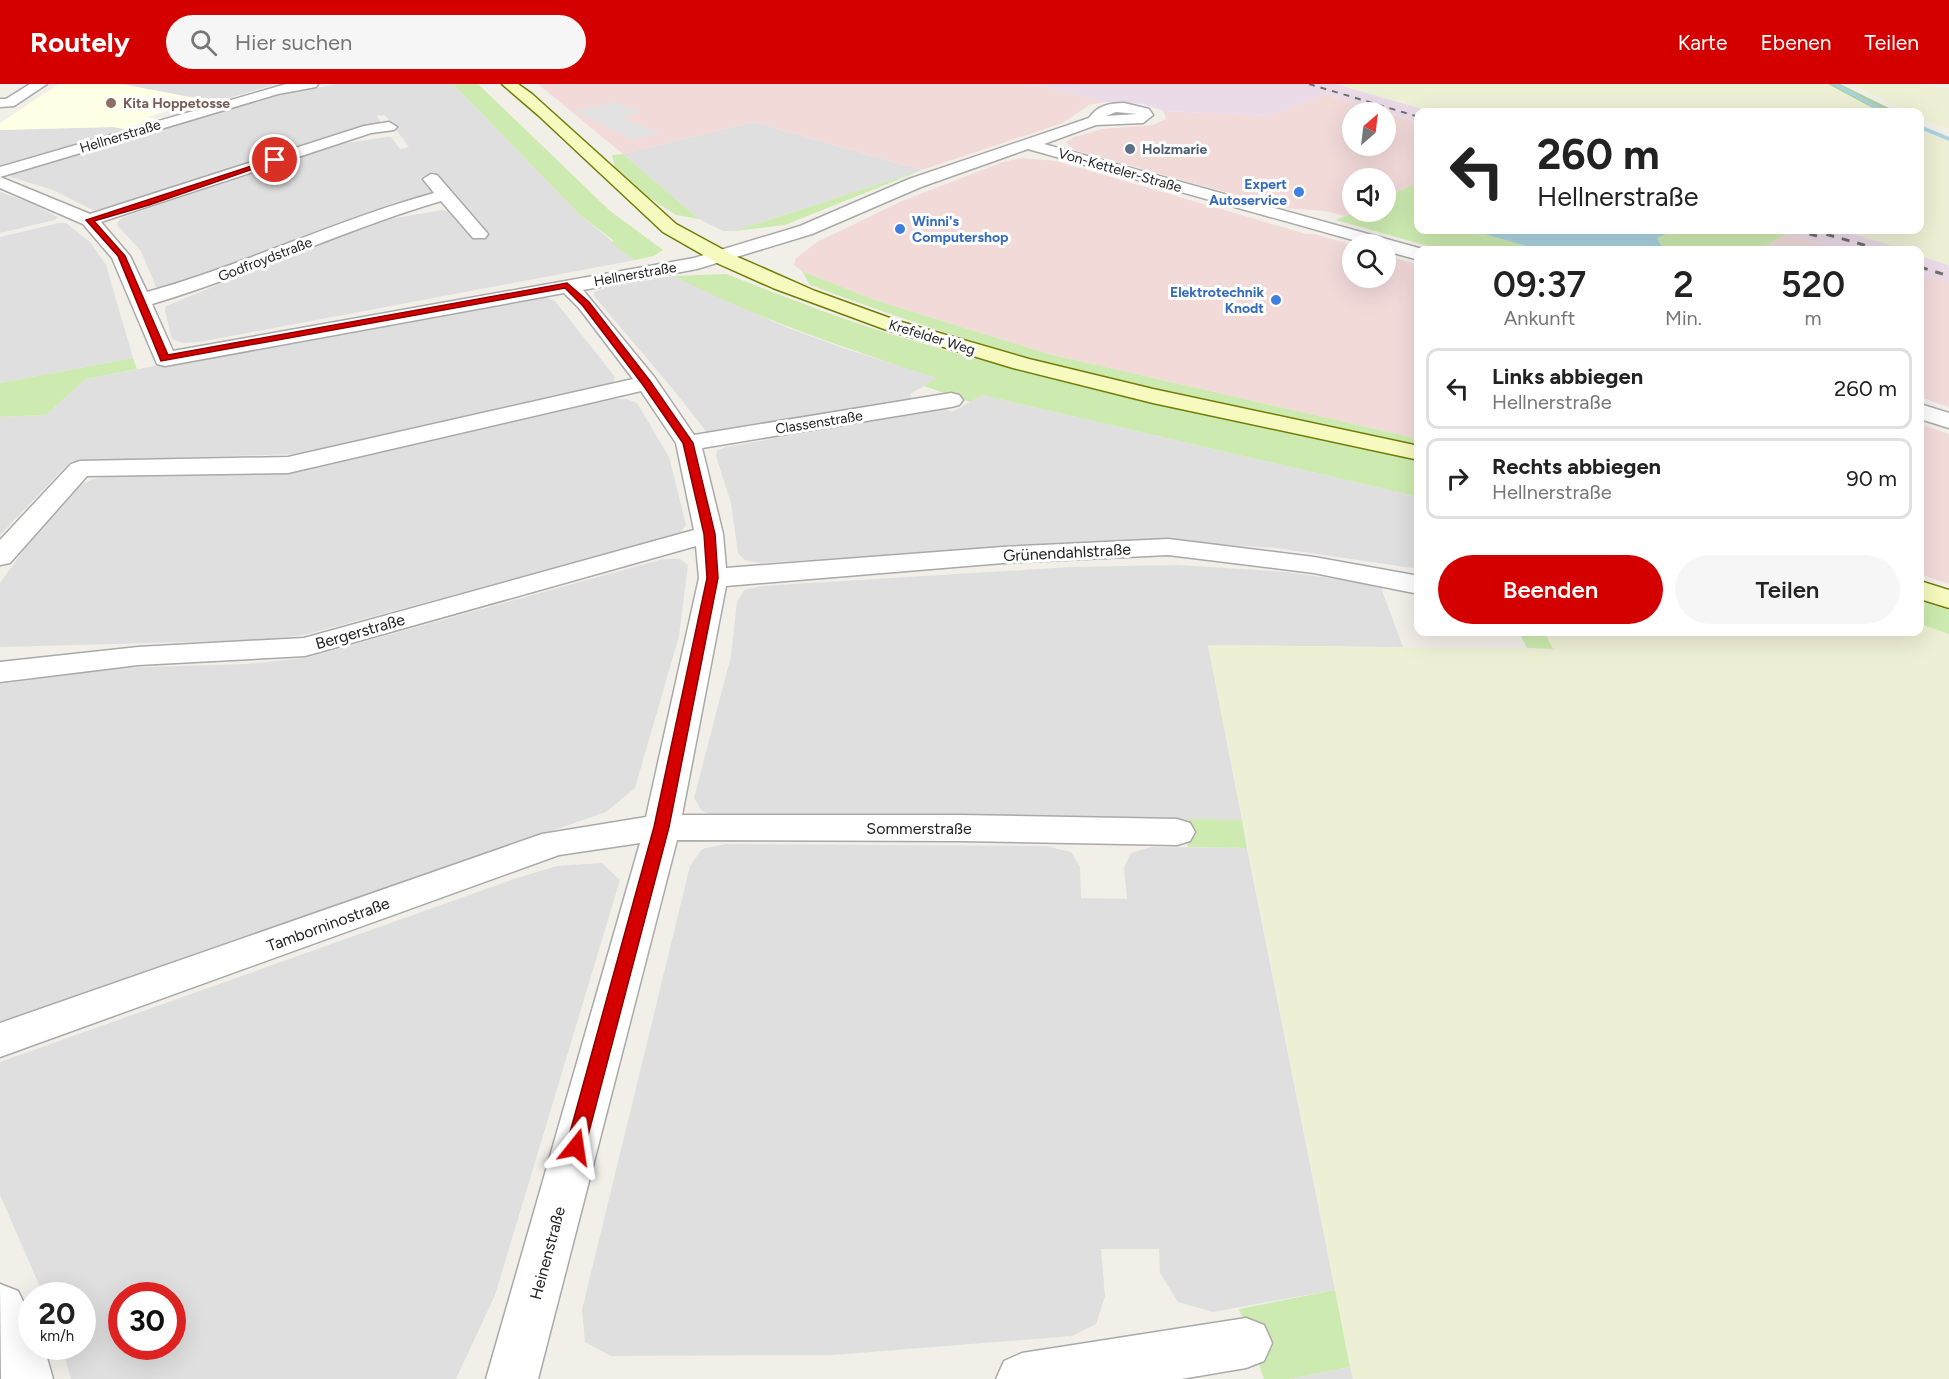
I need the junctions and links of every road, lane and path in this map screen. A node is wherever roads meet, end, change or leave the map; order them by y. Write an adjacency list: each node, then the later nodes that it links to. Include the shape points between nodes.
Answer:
1 (40, 84): 4 (street, via 9,103)
2 (311, 84): 8 (street, Hellnerstraße, via 276,90)
3 (509, 84): 17 (street, Krefelder Weg, via 545,112 661,222)
4 (0, 103)
5 (1094, 121): 7 (street, Von-Ketteler-Straße)
6 (391, 129): 12 (street, via 369,129)
7 (1027, 144): 14 (street, Von-Ketteler-Straße); 17 (street, Von-Ketteler-Straße, via 915,183 821,224)
8 (0, 172)
9 (430, 178): 11 (street)
10 (0, 183): 12 (street, Hellnerstraße)
11 (450, 200): 13 (street); 19 (street, Godfroydstraße, via 386,212 189,289)
12 (89, 220): 19 (street, Hellnerstraße, via 121,256)
13 (479, 234)
14 (1350, 234)
15 (1396, 247): 16 (street, Von-Ketteler-Straße)
16 (1414, 252)
17 (721, 256): 18 (street, Hellnerstraße); 25 (street, Krefelder Weg, via 815,298 1012,361 1197,406)
18 (567, 285): 19 (street, Hellnerstraße, via 165,359); 20 (street, Heinenstraße)
19 (142, 300)
20 (647, 383): 24 (street, Heinenstraße); 27 (street, via 288,465 80,470)
21 (951, 400): 24 (street, Classenstraße)
22 (1924, 412): 23 (street)
23 (1949, 421)
24 (688, 443): 26 (street, Heinenstraße)
25 (1414, 452)
26 (710, 534): 28 (street, Heinenstraße); 32 (street, Bergerstraße, via 305,647 138,656)
27 (0, 557)
28 (712, 578): 29 (street, Grünendahlstraße, via 1004,555 1168,548 1314,565); 33 (street, Heinenstraße)
29 (1414, 584)
30 (1924, 591): 31 (street)
31 (1949, 599)
32 (0, 672)
33 (662, 827): 34 (street, Sommerstraße); 35 (street, Tamborninostraße, via 555,843); 38 (street, Heinenstraße)
34 (1177, 832)
35 (0, 1040)
36 (0, 1308): 39 (street)
37 (1246, 1344): 40 (street)
38 (521, 1378)
39 (27, 1379)
40 (1022, 1379)

